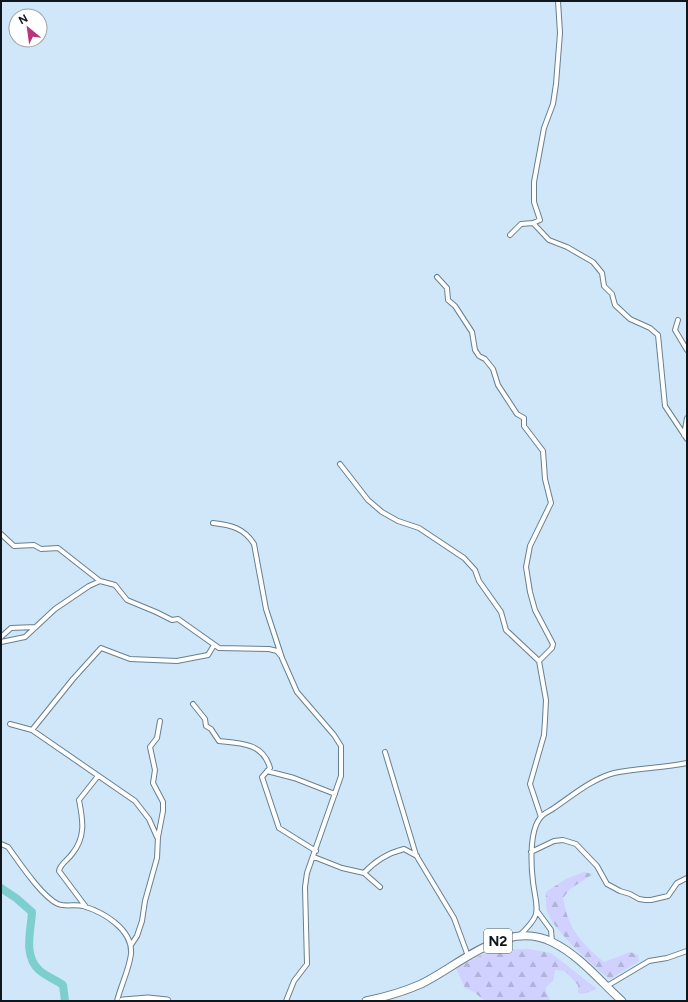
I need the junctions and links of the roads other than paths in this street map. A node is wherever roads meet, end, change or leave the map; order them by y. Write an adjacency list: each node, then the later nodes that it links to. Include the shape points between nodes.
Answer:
1 (558, 1): 2 (street, via 560,33 556,84 553,104 544,128 534,182 534,202 540,220)
2 (533, 223): 3 (street, via 521,224); 8 (street, via 549,240 593,262 602,273 604,286 612,294 615,305 630,319 650,328 658,335 665,406)
3 (510, 235)
4 (437, 277): 19 (street, via 447,288 448,300 472,332 475,350 493,369 498,385 517,414 524,418 524,426 543,451 545,479 551,503 530,546 526,567 535,610 553,644)
5 (678, 320): 6 (street, via 675,330)
6 (687, 350)
7 (687, 418): 8 (street)
8 (684, 435): 9 (street)
9 (687, 439)
10 (340, 464): 19 (street, via 368,500 382,512 419,528 464,558 475,570 479,581 501,612 506,630)
11 (213, 523): 18 (street, via 240,529 254,544 266,609)
12 (1, 534): 13 (street, via 14,546 58,548)
13 (100, 581): 14 (street, via 65,602); 17 (street, via 115,585 126,600 172,620 178,619)
14 (36, 627): 15 (street, via 11,628); 16 (street, via 25,637)
15 (1, 637)
16 (1, 642)
17 (214, 645): 18 (street, via 219,648 269,649 277,651); 23 (street, via 208,655 177,661 130,659 101,648)
18 (282, 658): 28 (street, via 297,692 341,746 341,776)
19 (539, 661): 29 (street, via 546,700 544,736 530,784)
20 (193, 704): 26 (street, via 205,719 206,726 219,741 248,745 261,751 267,758 270,768)
21 (160, 721): 30 (street, via 157,738 150,747 155,770 153,783 163,802)
22 (10, 724): 23 (street)
23 (32, 730): 27 (street)
24 (385, 752): 34 (street)
25 (687, 763): 29 (street, via 615,773 594,780)
26 (266, 771): 28 (street, via 294,778); 32 (street, via 262,777 279,828)
27 (98, 776): 30 (street, via 135,801 149,819); 39 (street, via 79,800 83,832 73,853 59,871)
28 (335, 794): 32 (street)
29 (541, 817): 33 (street, via 534,831)
30 (158, 838): 43 (street, via 157,858 144,901 142,920)
31 (1, 844): 39 (street, via 8,848 40,889 58,904)
32 (316, 851): 35 (street)
33 (531, 852): 37 (street, via 554,841 563,840 576,844 597,866 607,884 639,899 651,900 668,896 677,883); 40 (street)
34 (417, 856): 36 (street, via 404,849 396,851 372,864); 45 (street, via 454,918)
35 (314, 857): 36 (street); 50 (street, via 307,873 305,887 307,964 294,981)
36 (364, 873): 38 (street)
37 (687, 878)
38 (380, 886)
39 (86, 907): 43 (street, via 116,924)
40 (537, 910): 41 (street, via 534,922); 42 (street, via 551,930)
41 (518, 936): 42 (highway, N2, via 541,938); 45 (highway, N2, via 492,943)
42 (552, 942): 46 (highway, N2, via 578,959)
43 (131, 945): 47 (street, via 127,973)
44 (687, 951): 46 (street, via 649,961)
45 (468, 956): 51 (highway, N2, via 416,986 383,998)
46 (606, 986): 52 (highway, N2)
47 (117, 1001)
48 (123, 1001): 49 (highway)
49 (167, 1001)
50 (286, 1001)
51 (366, 1001)
52 (622, 1001)

